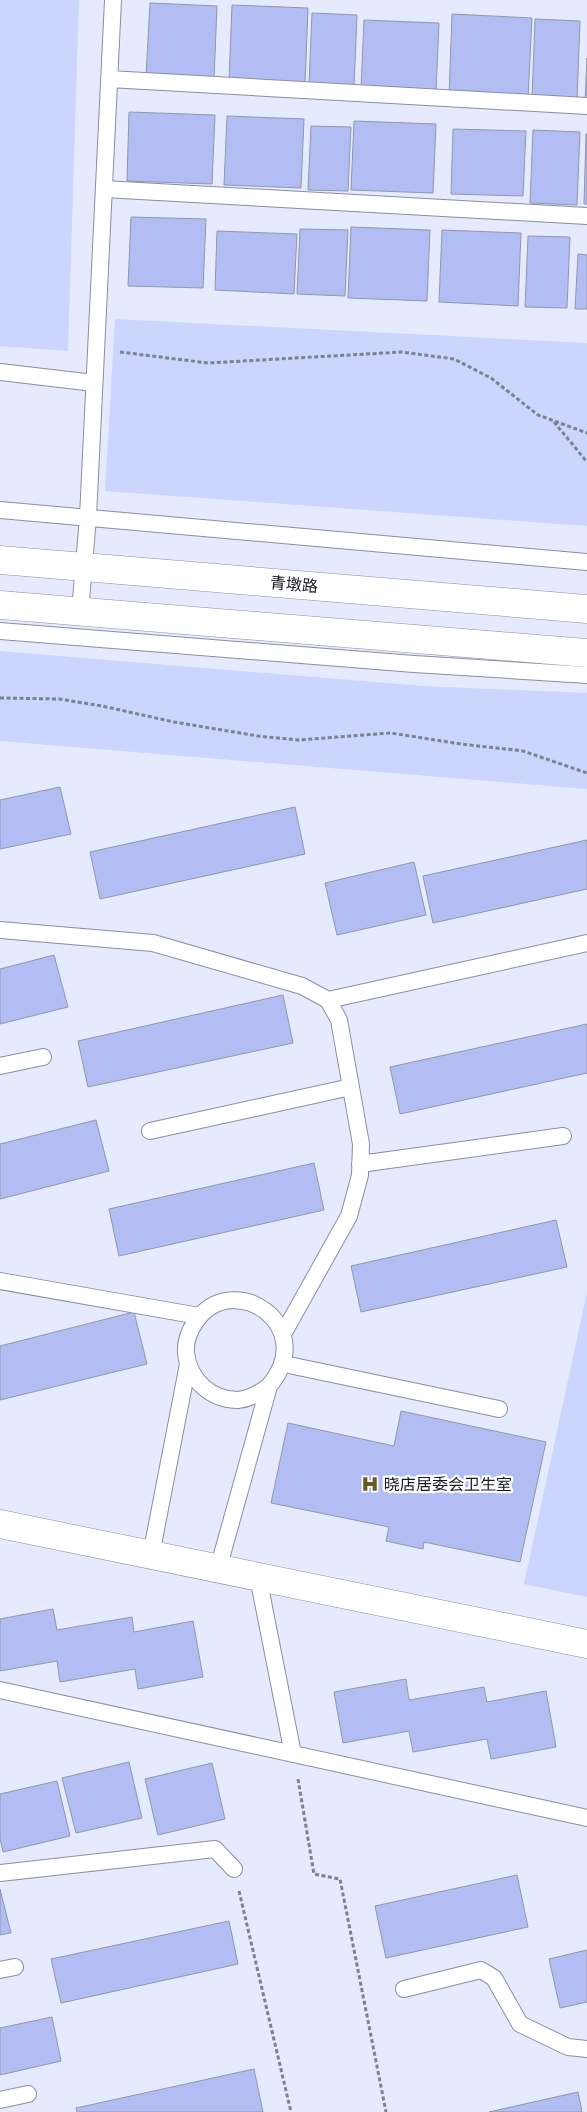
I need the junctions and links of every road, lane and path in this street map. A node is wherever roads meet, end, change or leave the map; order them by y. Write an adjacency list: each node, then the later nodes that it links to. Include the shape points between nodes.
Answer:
1 (113, 0): 2 (lane)
2 (109, 80): 3 (lane); 4 (lane)
3 (587, 106)
4 (104, 189): 5 (lane); 6 (lane)
5 (587, 216)
6 (96, 349): 8 (lane); 9 (path, via 208,363 402,352 454,359 491,378 538,415)
7 (0, 372): 8 (lane)
8 (94, 383): 13 (lane)
9 (552, 421): 10 (path); 11 (path)
10 (587, 433)
11 (587, 462)
12 (0, 510): 13 (lane)
13 (88, 517): 15 (lane); 16 (lane)
14 (0, 560): 16 (main road, 青墩路)
15 (587, 562)
16 (84, 567): 18 (main road, 青墩路); 19 (lane)
17 (0, 605): 19 (main road)
18 (587, 609)
19 (80, 612): 21 (main road)
20 (0, 631): 22 (lane)
21 (587, 654)
22 (587, 675)
23 (0, 698): 24 (path, via 59,699 174,722 298,740 391,733 523,751)
24 (587, 774)
25 (0, 930): 27 (lane, via 153,943 302,986)
26 (587, 943): 27 (lane)
27 (328, 1000): 30 (lane, via 338,1020)
28 (43, 1057): 29 (lane)
29 (0, 1066)
30 (350, 1087): 31 (lane); 33 (lane, via 361,1144)
31 (150, 1131)
32 (563, 1136): 33 (lane)
33 (360, 1164): 36 (lane, via 349,1216)
34 (0, 1281): 35 (lane)
35 (199, 1316): 36 (lane, via 222,1302 246,1302 273,1317); 37 (lane, via 187,1339)
36 (283, 1334): 38 (lane)
37 (188, 1364): 39 (lane, via 195,1379 207,1391 222,1398 239,1400 256,1396); 42 (lane)
38 (284, 1364): 39 (lane); 40 (lane)
39 (269, 1386): 43 (lane)
40 (499, 1409)
41 (0, 1524): 42 (main road)
42 (151, 1555): 43 (main road)
43 (218, 1569): 44 (main road)
44 (258, 1577): 45 (main road); 47 (lane)
45 (587, 1644)
46 (0, 1690): 47 (lane)
47 (294, 1754): 48 (lane); 56 (path, via 314,1874 340,1879)
48 (587, 1818)
49 (234, 1869): 50 (lane, via 215,1849); 55 (path)
50 (0, 1873)
51 (404, 1988): 52 (lane, via 481,1970 494,1978 520,2024 568,2047)
52 (587, 2049)
53 (28, 2094): 54 (lane)
54 (0, 2100)
55 (291, 2112)
56 (386, 2112)

